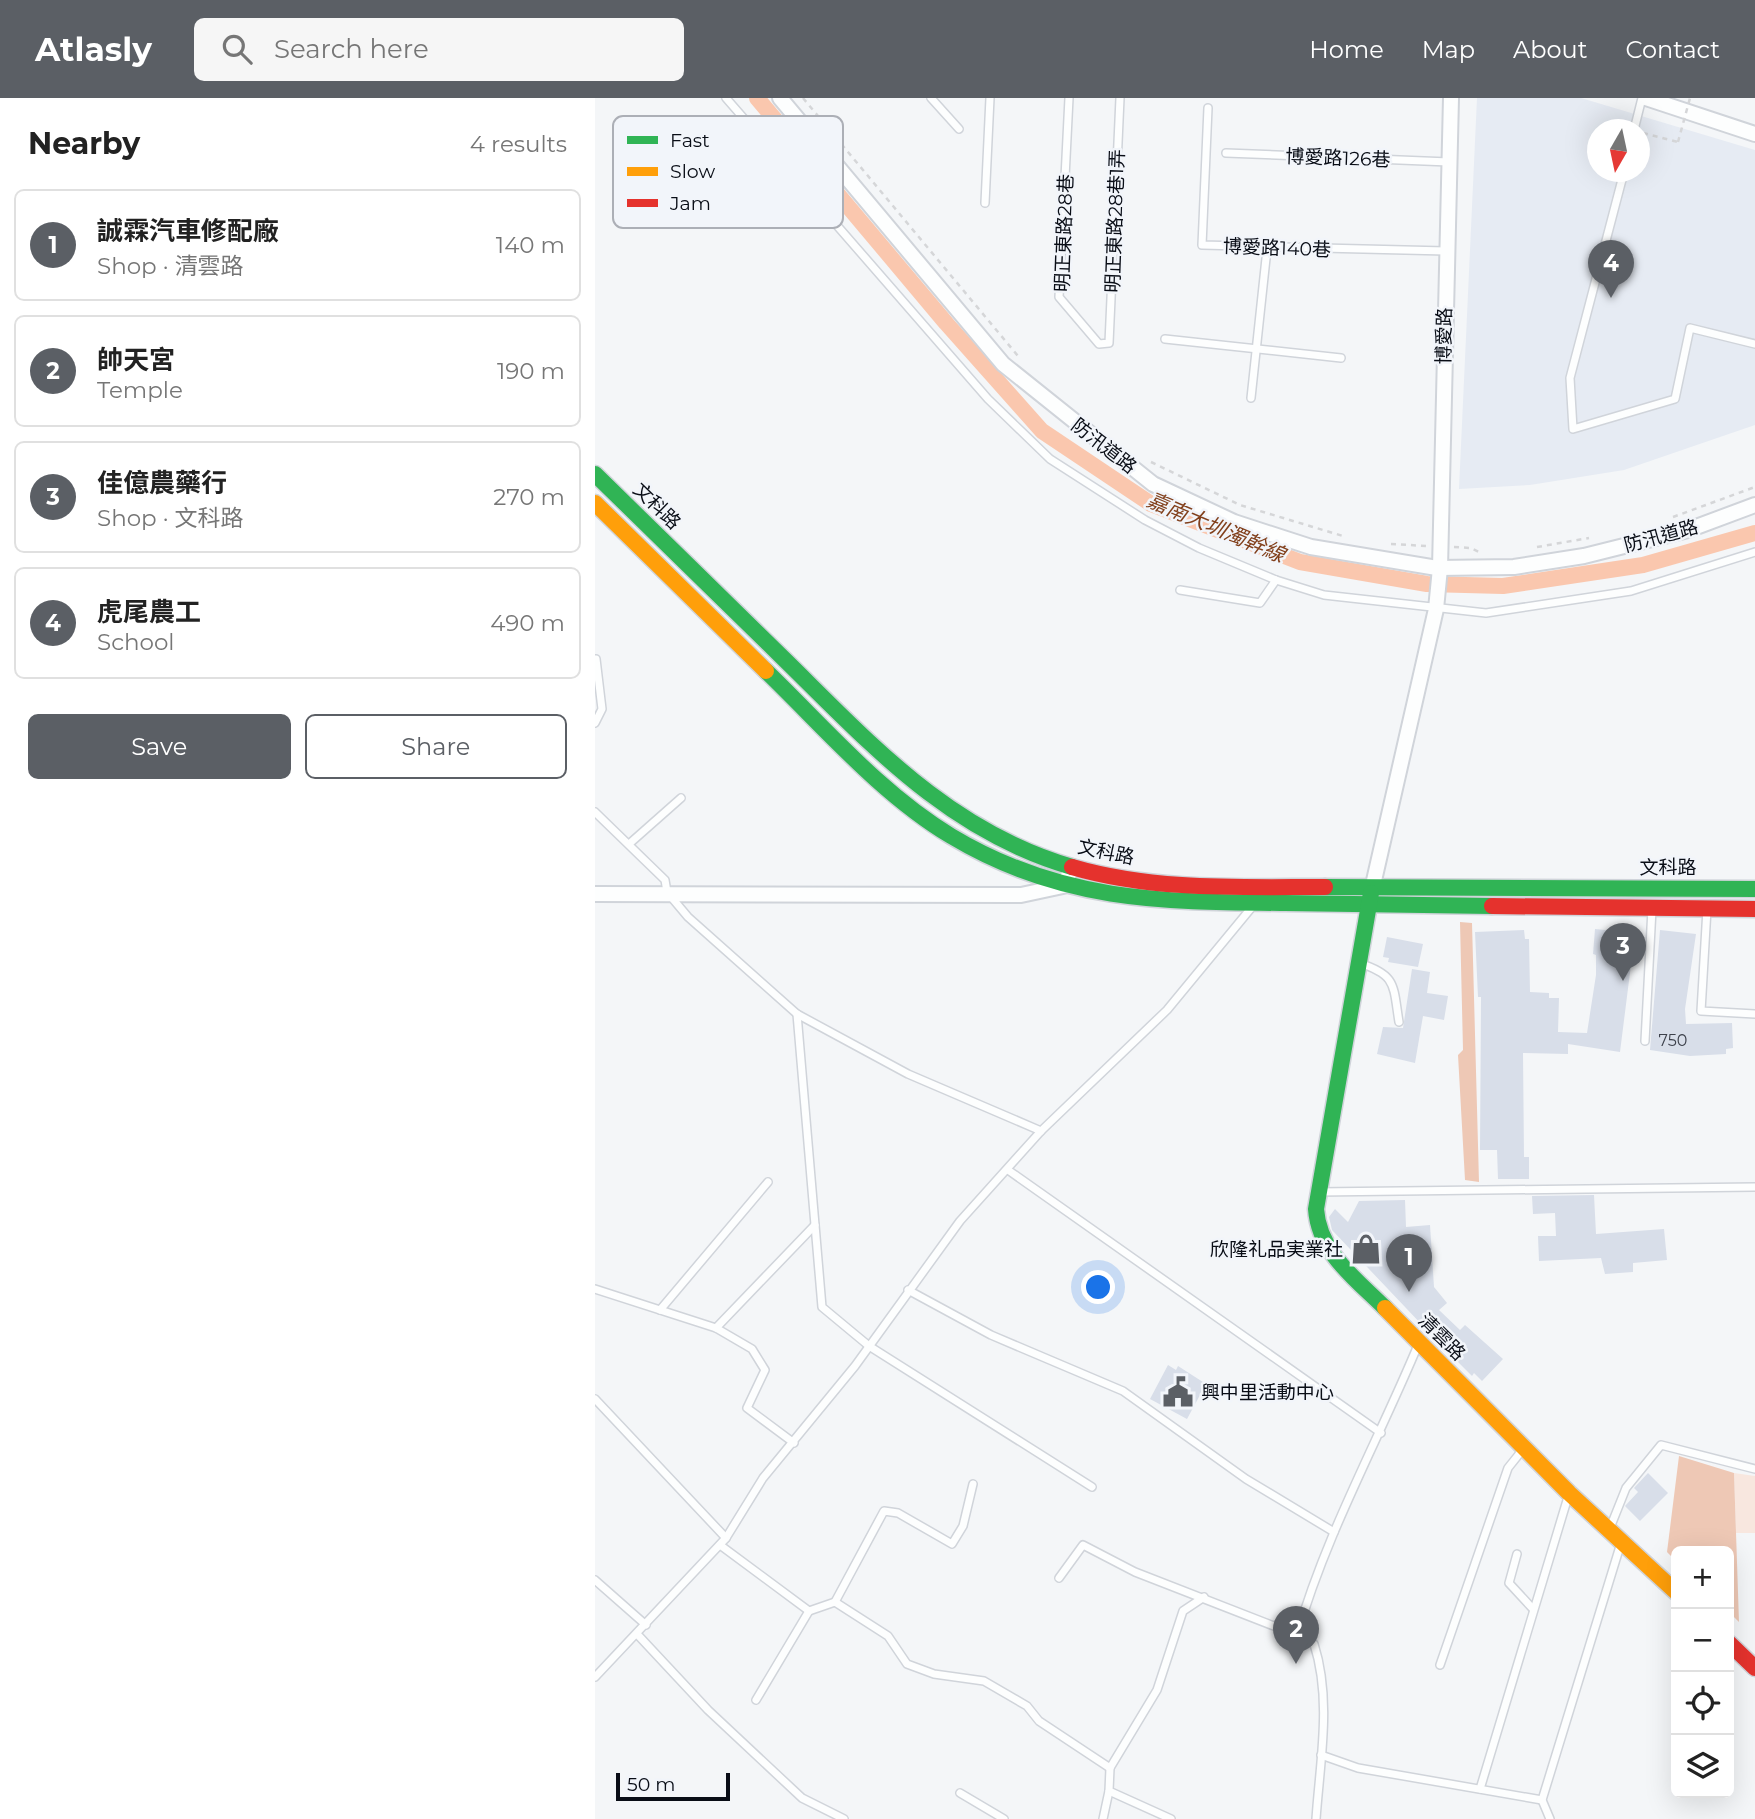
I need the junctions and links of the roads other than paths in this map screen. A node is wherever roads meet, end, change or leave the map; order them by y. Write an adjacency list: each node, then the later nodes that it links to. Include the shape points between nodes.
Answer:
1 (726, 98): 10 (lane)
2 (780, 98): 11 (street, 防汛道路)
3 (931, 98): 13 (lane)
4 (990, 98): 19 (lane)
5 (1069, 98): 24 (lane, 明正東路28巷, via 1059,297 1099,344)
6 (1120, 98): 24 (lane, 明正東路28巷1弄)
7 (1451, 98): 16 (street, 博愛路)
8 (1644, 98): 12 (lane); 14 (street)
9 (1208, 108): 21 (lane, 博愛路140巷, via 1202,245)
10 (742, 116)
11 (795, 116)
12 (1637, 119)
13 (960, 129)
14 (1755, 134)
15 (1226, 153): 16 (lane, 博愛路126巷)
16 (1450, 162): 22 (street, 博愛路)
17 (843, 173): 33 (street, 防汛道路, via 1003,364 1153,484 1234,522 1311,547)
18 (1621, 182): 25 (lane, via 1570,378 1573,429 1675,399 1690,328)
19 (985, 203)
20 (839, 228): 34 (lane, via 988,399 1050,458 1145,520)
21 (1267, 249): 22 (lane, 博愛路140巷); 26 (lane)
22 (1446, 251): 33 (street, 博愛路)
23 (1165, 339): 26 (lane)
24 (1109, 343)
25 (1755, 344)
26 (1256, 349): 27 (lane); 28 (lane)
27 (1341, 358)
28 (1251, 398)
29 (595, 474): 37 (main road, 文科路)
30 (595, 503): 38 (main road, 文科路)
31 (1755, 505): 33 (street, 防汛道路, via 1688,530 1584,556 1514,567)
32 (1755, 552): 36 (lane, via 1631,591 1486,613)
33 (1439, 571): 36 (street, 博愛路)
34 (1276, 580): 35 (lane, via 1261,603); 36 (lane, via 1324,594)
35 (1180, 590)
36 (1436, 604): 45 (street)
37 (738, 614): 38 (main road); 44 (main road, 文科路, via 929,795 996,837)
38 (722, 628): 46 (main road, 文科路, via 893,795 986,856)
39 (596, 659): 40 (lane, via 602,709)
40 (595, 723)
41 (681, 798): 43 (lane)
42 (595, 812): 43 (lane)
43 (629, 845): 49 (lane, via 664,880)
44 (1072, 868): 46 (street); 47 (main road, 文科路, via 1122,879 1208,887)
45 (1373, 885): 47 (main road, 文科路); 48 (main road, 文科路); 52 (main road, 清雲路)
46 (1063, 886): 49 (street, via 1021,895); 51 (main road, 文科路, via 1168,902)
47 (1266, 886): 51 (lane)
48 (1755, 889)
49 (667, 892): 50 (street); 57 (lane, via 731,958)
50 (595, 894)
51 (1256, 902): 52 (main road, 文科路); 61 (lane, via 1167,1010)
52 (1369, 905): 53 (main road, 文科路); 56 (main road, 清雲路)
53 (1653, 908): 54 (main road, 文科路); 60 (lane)
54 (1707, 908): 55 (main road, 文科路); 58 (lane, via 1701,1011)
55 (1755, 909)
56 (1358, 963): 59 (lane, via 1381,970 1393,984); 65 (main road, 清雲路)
57 (797, 1014): 61 (lane, via 908,1074); 66 (lane)
58 (1755, 1014)
59 (1399, 1022)
60 (1644, 1041)
61 (1041, 1131): 62 (lane)
62 (1008, 1170): 68 (lane, via 960,1221); 74 (lane)
63 (768, 1182): 69 (lane)
64 (1755, 1187): 65 (lane)
65 (1317, 1192): 71 (main road, 清雲路, via 1317,1228 1322,1241)
66 (815, 1225): 70 (lane); 72 (lane, via 822,1307)
67 (595, 1289): 69 (lane)
68 (908, 1290): 72 (lane); 81 (lane, via 991,1335 1123,1391 1246,1479)
69 (660, 1310): 70 (lane)
70 (716, 1328): 75 (lane, via 752,1349 765,1370 747,1408)
71 (1419, 1344): 74 (lane); 76 (main road, 清雲路)
72 (869, 1346): 75 (lane); 79 (lane)
73 (595, 1401): 83 (lane)
74 (1381, 1433): 81 (lane)
75 (794, 1443): 83 (lane, via 763,1478)
76 (1524, 1448): 80 (main road, 清雲路); 96 (lane, via 1508,1468)
77 (1755, 1469): 82 (lane, via 1661,1445 1626,1488)
78 (973, 1484): 89 (lane, via 963,1526 952,1544 898,1513 884,1511)
79 (1092, 1486)
80 (1569, 1493): 82 (main road, 清雲路); 90 (lane)
81 (1334, 1532): 94 (lane)
82 (1616, 1533): 87 (main road, 清雲路); 105 (lane)
83 (723, 1541): 91 (lane); 92 (lane)
84 (1517, 1554): 90 (lane, via 1509,1583)
85 (1059, 1578): 88 (lane, via 1083,1545 1135,1572)
86 (595, 1580): 92 (lane)
87 (1671, 1587)
88 (1204, 1597): 94 (lane); 101 (lane, via 1183,1611 1157,1690)
89 (835, 1602): 91 (lane); 101 (lane, via 888,1636 907,1664 934,1674 984,1681 1027,1706 1038,1721)
90 (1533, 1609): 102 (lane)
91 (809, 1611): 99 (lane)
92 (646, 1625): 93 (lane)
93 (637, 1634): 98 (lane); 106 (lane, via 708,1710 802,1798)
94 (1297, 1635): 100 (lane, via 1314,1644 1322,1669)
95 (1734, 1648): 97 (main road)
96 (1440, 1665)
97 (1755, 1668)
98 (595, 1677)
99 (756, 1700)
100 (1321, 1755): 102 (lane, via 1358,1768); 110 (lane)
101 (1110, 1768): 103 (lane)
102 (1480, 1789): 105 (lane)
103 (1109, 1791): 108 (lane); 109 (lane)
104 (960, 1793): 107 (lane)
105 (1542, 1800): 111 (lane)
106 (844, 1819)
107 (1004, 1819)
108 (1103, 1819)
109 (1171, 1819)
110 (1316, 1819)
111 (1551, 1819)

